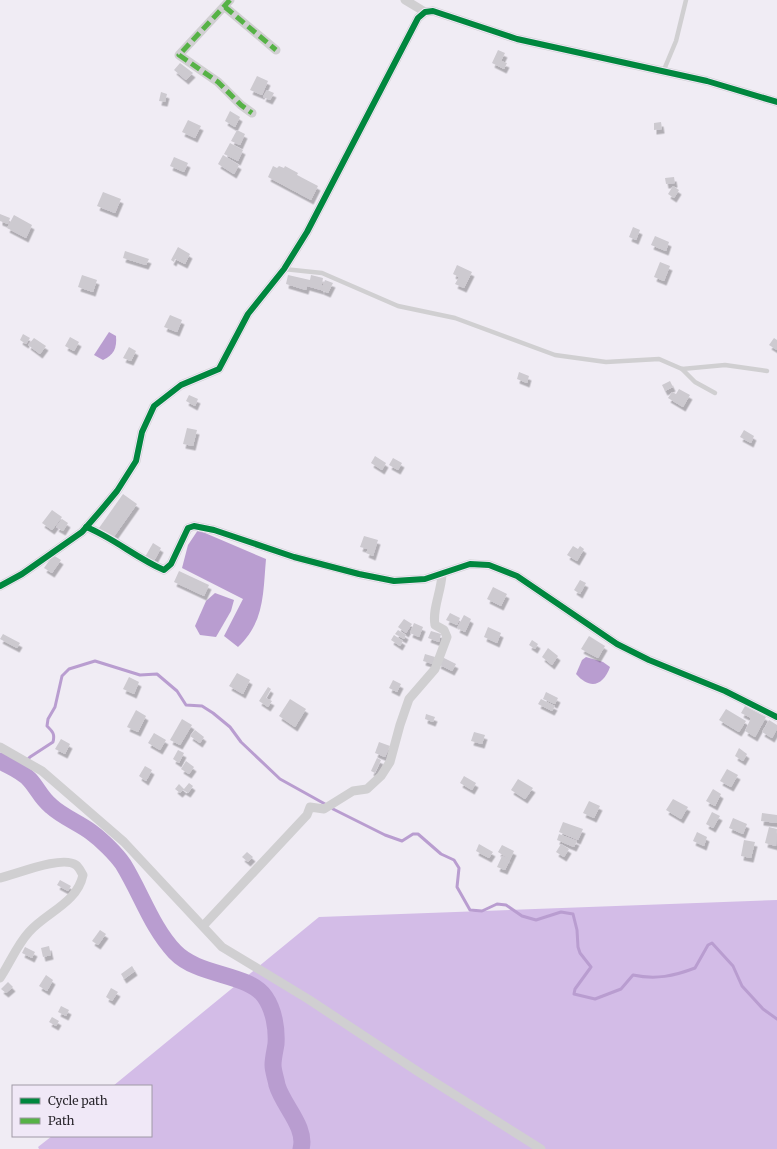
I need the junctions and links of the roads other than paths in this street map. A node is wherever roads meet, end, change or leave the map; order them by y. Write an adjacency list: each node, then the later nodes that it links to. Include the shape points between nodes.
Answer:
1 (405, 0): 4 (street)
2 (686, 0): 6 (lane, via 676,41)
3 (227, 3): 5 (street); 8 (street, via 179,55 218,82)
4 (425, 12): 6 (street, via 433,11 517,40); 9 (street, via 418,18 407,38 307,232)
5 (276, 50)
6 (663, 72): 7 (street, via 707,81)
7 (777, 102)
8 (252, 113)
9 (284, 269): 10 (lane, via 322,273 398,306 455,318 555,355 606,362 659,359); 13 (street, via 248,314 218,369 181,386 154,406 142,432 136,460 117,491)
10 (682, 369): 11 (lane, via 725,365); 12 (lane, via 695,382)
11 (767, 371)
12 (715, 393)
13 (86, 527): 14 (street, via 164,570 171,564 188,528 194,526 214,530 294,557 394,581); 15 (street, via 22,574)
14 (442, 575): 16 (street, via 470,564 489,565 517,576 617,644 725,691); 19 (street, via 433,615 435,625 444,630 447,637 435,668 409,700 390,762 384,771 367,789 353,791 324,809 310,807 306,815)
15 (0, 586)
16 (777, 717)
17 (0, 747): 19 (street, via 42,771 124,842)
18 (0, 878): 20 (street, via 50,862 76,865 83,875 81,886 73,896 29,932)
19 (203, 926): 21 (street, via 222,947 308,999)
20 (0, 978)
21 (541, 1149)

